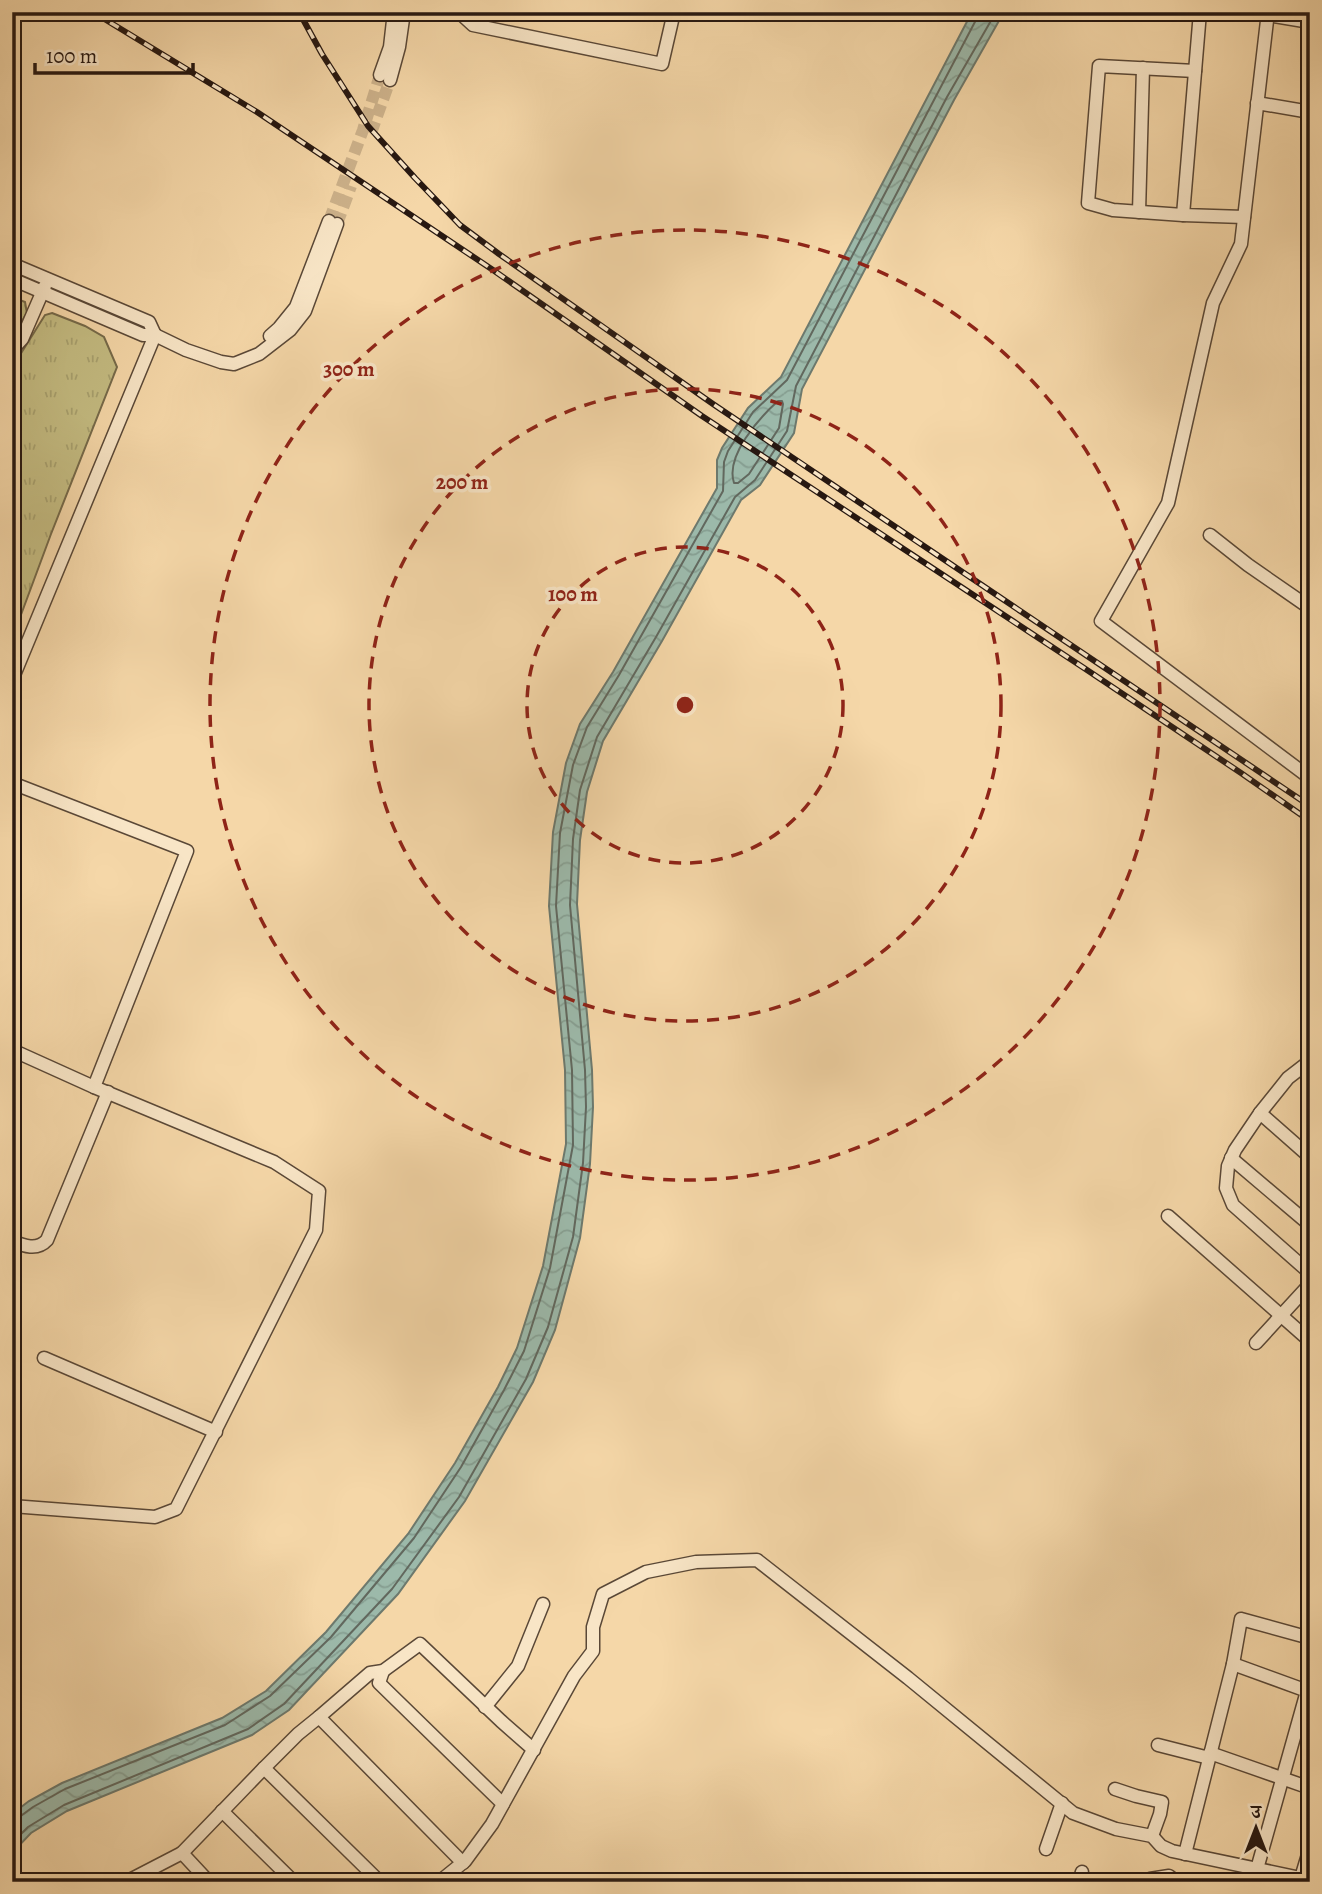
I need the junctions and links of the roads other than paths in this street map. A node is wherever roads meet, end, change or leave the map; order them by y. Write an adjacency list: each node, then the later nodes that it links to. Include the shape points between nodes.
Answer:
1 (394, 12): 2 (street, via 385,78 400,47)
2 (404, 12)
3 (462, 12): 4 (street, via 473,25 662,64)
4 (674, 12)
5 (1200, 12): 9 (street)
6 (1267, 14): 7 (street); 10 (street)
7 (1310, 22)
8 (1143, 68): 9 (street); 12 (street); 12 (street, via 1099,66 1088,204)
9 (1195, 71): 13 (street)
10 (1257, 103): 11 (street); 14 (street)
11 (1310, 111)
12 (1139, 212): 13 (street)
13 (1183, 215): 14 (street)
14 (1244, 217): 25 (street, via 1241,244 1213,303 1168,503 1101,621)
15 (333, 223): 20 (street, via 296,307 254,347 221,362)
16 (12, 264): 18 (street)
17 (12, 279): 19 (street)
18 (48, 279): 19 (street); 20 (street, via 149,322)
19 (43, 292): 20 (street, via 143,335); 21 (street, via 22,339)
20 (155, 335): 24 (street)
21 (12, 350)
22 (1210, 535): 23 (street)
23 (1310, 608)
24 (12, 680)
25 (1310, 778)
26 (12, 783): 29 (street, via 187,851)
27 (12, 1050): 29 (street)
28 (1310, 1061): 31 (street, via 1288,1078)
29 (94, 1087): 30 (street)
30 (108, 1092): 36 (street, via 47,1240 31,1247); 43 (street, via 274,1162 320,1191 316,1230)
31 (1260, 1113): 32 (street); 33 (street)
32 (1310, 1157)
33 (1231, 1158): 35 (street); 37 (street, via 1226,1188 1233,1205)
34 (1168, 1216): 39 (street)
35 (1310, 1225)
36 (12, 1241)
37 (1310, 1273)
38 (1310, 1284): 39 (street)
39 (1281, 1316): 40 (street); 41 (street)
40 (1310, 1341)
41 (1256, 1343)
42 (44, 1358): 43 (street)
43 (216, 1432): 44 (street, via 181,1503 168,1513 155,1517)
44 (12, 1506)
45 (543, 1604): 51 (street, via 518,1666)
46 (1310, 1638): 47 (street, via 1241,1619)
47 (1233, 1664): 50 (street); 55 (street)
48 (1310, 1670): 50 (street)
49 (383, 1671): 51 (street, via 420,1644); 52 (street, via 370,1673); 61 (street, via 379,1683)
50 (1308, 1692): 57 (street)
51 (485, 1707): 54 (street)
52 (319, 1717): 56 (street); 68 (street)
53 (1158, 1745): 55 (street)
54 (534, 1750): 60 (street, via 574,1676 593,1651 593,1627 603,1594 646,1572 696,1562 757,1560); 61 (street)
55 (1210, 1755): 57 (street); 66 (street)
56 (264, 1768): 62 (street); 75 (street)
57 (1283, 1779): 59 (street); 69 (street)
58 (1115, 1788): 63 (street, via 1162,1802)
59 (1310, 1788)
60 (1062, 1803): 63 (street, via 1091,1821); 65 (street)
61 (503, 1804): 68 (street)
62 (222, 1811): 67 (street); 74 (street)
63 (1153, 1836): 66 (street, via 1161,1846)
64 (1310, 1848): 71 (street)
65 (1046, 1849)
66 (1178, 1852): 69 (street); 70 (street)
67 (182, 1853): 72 (street); 73 (street)
68 (463, 1863): 76 (street)
69 (1257, 1869): 71 (street)
70 (1173, 1879): 77 (street)
71 (1305, 1879)
72 (126, 1882)
73 (209, 1882)
74 (294, 1882)
75 (380, 1882)
76 (439, 1882)
77 (1147, 1882)

